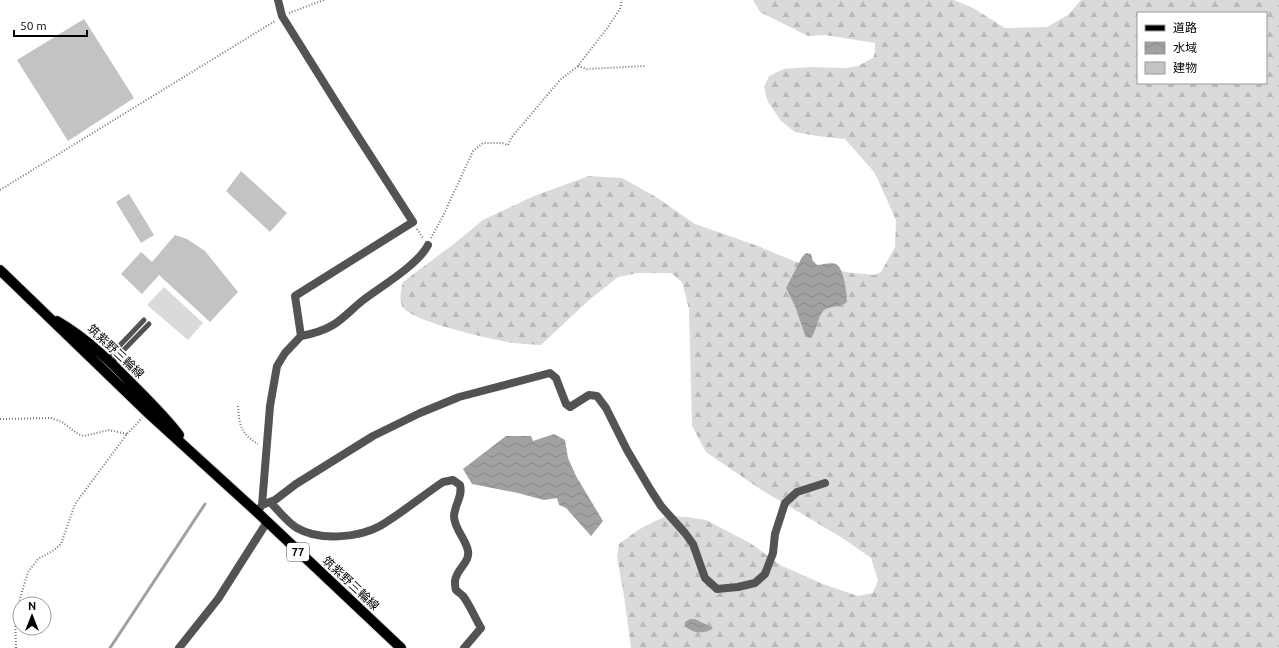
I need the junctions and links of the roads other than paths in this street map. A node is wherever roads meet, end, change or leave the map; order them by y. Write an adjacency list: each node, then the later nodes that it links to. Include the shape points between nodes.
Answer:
1 (278, 0): 7 (street, via 282,16 413,222 295,296)
2 (428, 245): 7 (street, via 415,262 333,325 314,334)
3 (0, 270): 4 (main road, 筑紫野三輪線 / 77)
4 (42, 312): 8 (main road, 筑紫野三輪線 / 77, via 72,330); 9 (main road, 筑紫野三輪線 / 77)
5 (144, 320): 8 (lane)
6 (149, 324): 8 (lane)
7 (301, 336): 14 (street, via 285,352 277,366 270,406)
8 (109, 362): 9 (lane); 10 (lane, via 144,402); 11 (main road, 筑紫野三輪線 / 77, via 175,429)
9 (96, 364): 10 (main road, 筑紫野三輪線 / 77)
10 (147, 412): 11 (main road, 筑紫野三輪線 / 77)
11 (195, 456): 14 (main road, 筑紫野三輪線 / 77)
12 (825, 484): 13 (street, via 798,492 784,503 775,534 773,553 765,574 755,583 717,589 705,578 693,544 661,506 597,396 589,395 570,407 566,404 556,378 550,373 460,397 420,413 373,436)
13 (270, 502): 14 (street); 18 (street, via 296,527 306,532 320,536 350,535 379,526 443,482 453,480 460,485 461,492 454,518 469,552 455,585 481,628)
14 (260, 509): 15 (main road, 筑紫野三輪線 / 77)
15 (267, 522): 16 (street, via 218,599); 17 (main road, 筑紫野三輪線 / 77)
16 (179, 648)
17 (402, 648)
18 (464, 648)

